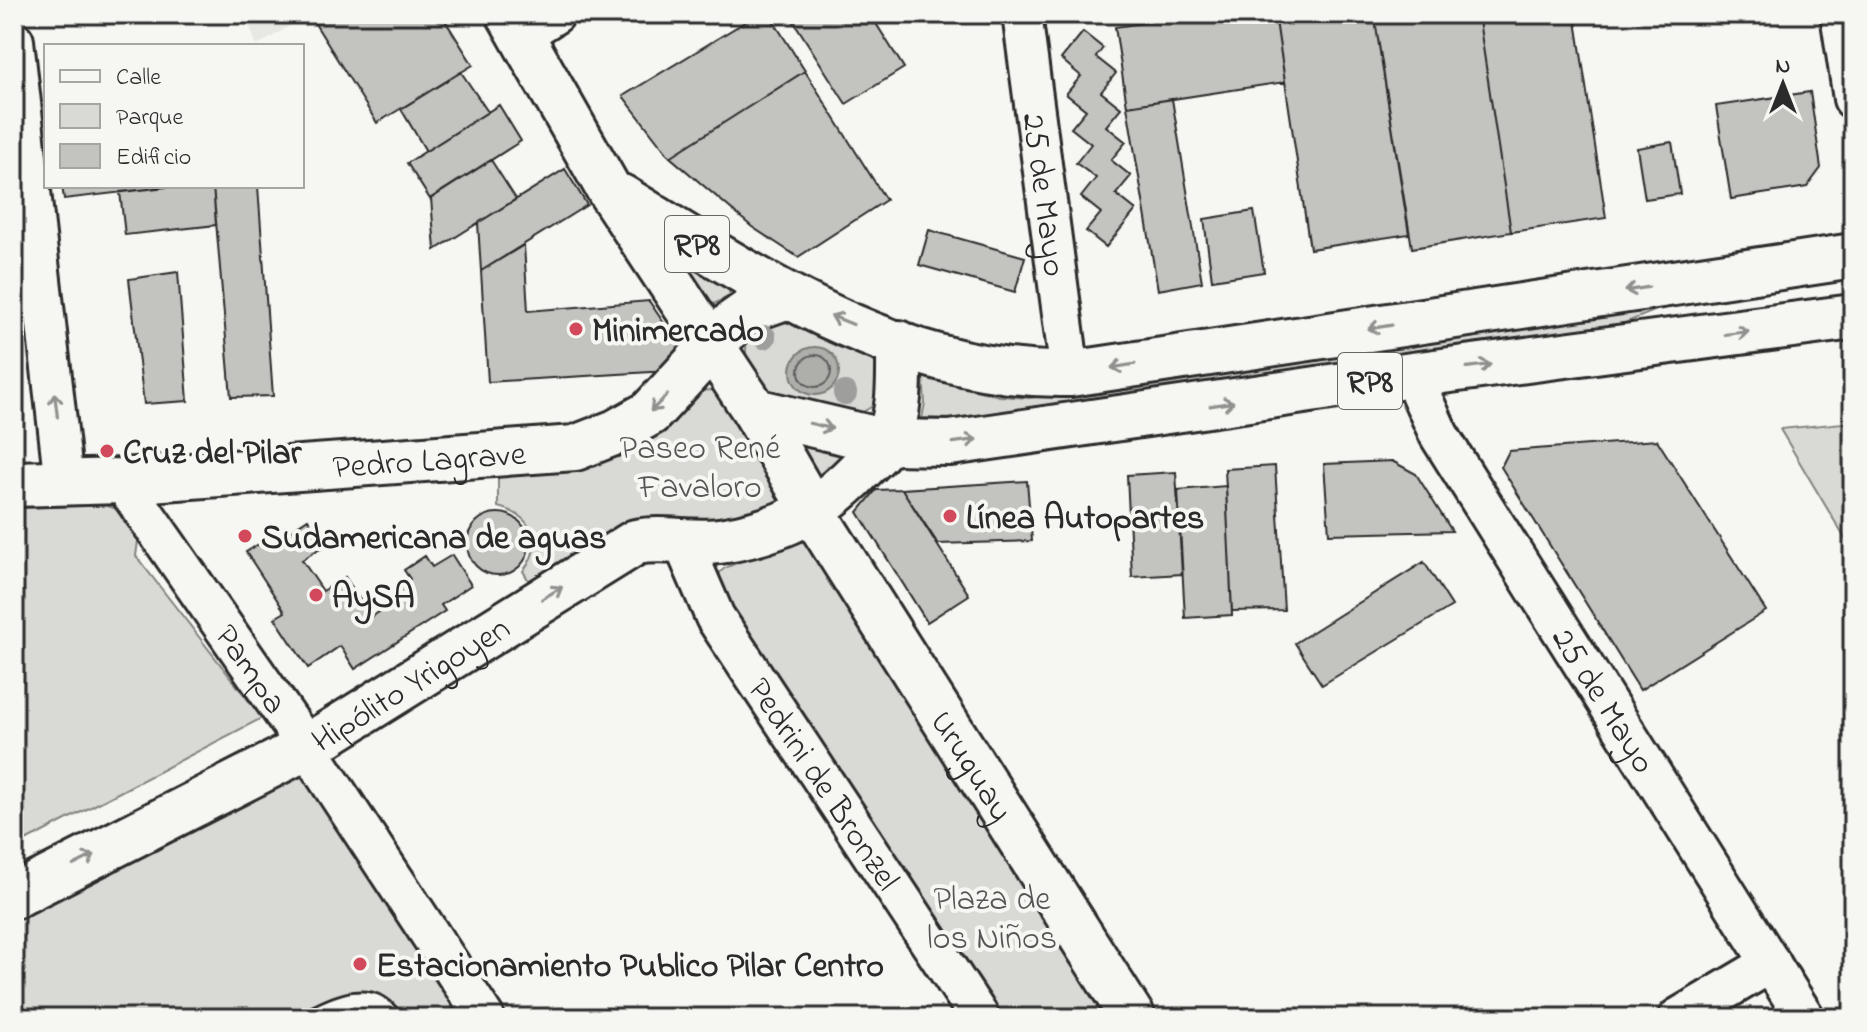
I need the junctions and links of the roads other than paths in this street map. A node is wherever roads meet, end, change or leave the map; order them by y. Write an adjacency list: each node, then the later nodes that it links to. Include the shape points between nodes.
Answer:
1 (1022, 14): 12 (street, 25 de Mayo)
2 (1840, 14): 5 (street)
3 (529, 21): 6 (main road, RP8)
4 (14, 41): 17 (street, one-way to 4)
5 (1853, 99)
6 (609, 190): 8 (main road, RP8); 11 (main road, RP8)
7 (1853, 256): 12 (main road, RP8, one-way to 12)
8 (785, 297): 10 (main road, RP8, one-way to 8); 11 (main road, Pedro Lagrave, via 754,308)
9 (1853, 317): 13 (main road, RP8, one-way to 9)
10 (899, 343): 12 (main road, RP8, via 974,368); 15 (main road, via 899,397)
11 (713, 347): 14 (main road, RP8); 16 (main road, Pedro Lagrave, one-way to 16, via 650,413 575,448)
12 (1070, 374)
13 (1412, 375): 15 (main road, RP8, one-way to 13, via 950,443); 23 (street, 25 de Mayo, via 1439,435)
14 (755, 411): 15 (main road, RP8, one-way to 15); 19 (main road, Uruguay)
15 (887, 442): 19 (main road)
16 (122, 481): 17 (main road, Pedro Lagrave); 21 (street, Pampa)
17 (64, 483): 18 (main road, Pedro Lagrave)
18 (14, 484)
19 (813, 512): 20 (main road, Hipólito Yrigoyen, via 725,541); 28 (main road, Uruguay)
20 (683, 543): 21 (main road, Hipólito Yrigoyen, one-way to 20, via 636,542); 27 (street, Pedrini de Bronzel, via 715,617)
21 (307, 747): 22 (main road, Hipólito Yrigoyen, one-way to 21); 26 (street, Pampa)
22 (14, 896)
23 (1771, 963): 29 (street); 30 (street, 25 de Mayo)
24 (314, 1018): 25 (lane, via 343,1003 370,1004)
25 (390, 1018)
26 (485, 1018)
27 (980, 1018)
28 (1133, 1018)
29 (1678, 1018)
30 (1805, 1018)

